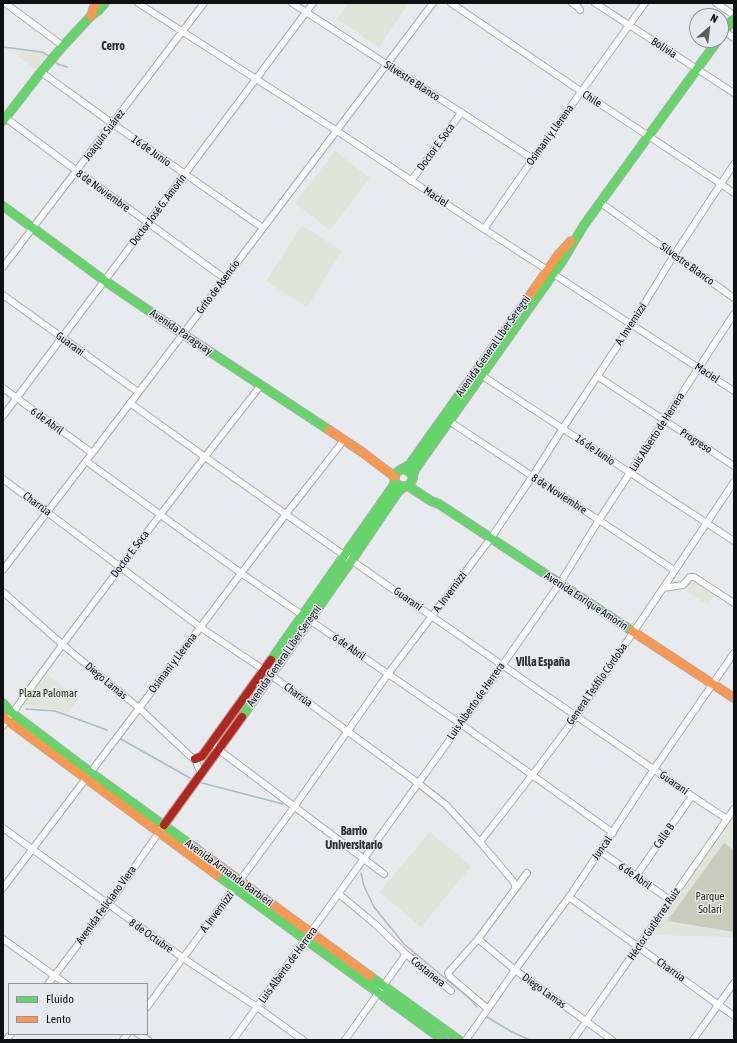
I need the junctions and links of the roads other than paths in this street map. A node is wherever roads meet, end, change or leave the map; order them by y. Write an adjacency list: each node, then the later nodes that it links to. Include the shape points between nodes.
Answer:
1 (5, 3): 20 (street)
2 (97, 3): 16 (street)
3 (104, 3): 16 (street)
4 (138, 3): 19 (street, Maciel)
5 (204, 3): 19 (street, Joaquín Suárez)
6 (292, 3): 15 (street, Silvestre Blanco)
7 (313, 3): 15 (street, Doctor José G. Amorín)
8 (433, 3): 22 (street, Grito de Asencio)
9 (451, 3): 26 (street, Chile)
10 (572, 3): 14 (street)
11 (595, 3): 18 (street, Bolivia)
12 (645, 3): 18 (street, Osimani y Llerena)
13 (716, 3): 17 (street)
14 (580, 10)
15 (306, 12): 22 (street, Silvestre Blanco); 25 (street, Doctor José G. Amorín)
16 (90, 16): 20 (street)
17 (734, 16)
18 (630, 26): 23 (street, Bolivia); 26 (street, Osimani y Llerena)
19 (183, 31): 25 (street, Maciel); 30 (street, Joaquín Suárez)
20 (63, 46): 24 (street)
21 (712, 48): 23 (street, Avenida General Líber Seregni)
22 (387, 64): 28 (street, Silvestre Blanco); 31 (street, Grito de Asencio)
23 (696, 69): 27 (street, Bolivia); 32 (street, Avenida General Líber Seregni)
24 (41, 72): 29 (street); 30 (street, 16 de Junio)
25 (256, 80): 31 (street, Maciel); 36 (street, Doctor José G. Amorín)
26 (582, 92): 32 (street, Chile); 33 (street, Osimani y Llerena)
27 (734, 93)
28 (461, 113): 33 (street, Silvestre Blanco); 37 (street, Doctor E. Soca)
29 (4, 118): 35 (street, 8 de Noviembre)
30 (113, 124): 35 (street, Joaquín Suárez); 36 (street, 16 de Junio)
31 (337, 131): 37 (street, Maciel); 44 (street, Grito de Asencio)
32 (649, 136): 38 (street, Chile); 40 (street, Avenida General Líber Seregni)
33 (532, 159): 45 (street, Osimani y Llerena)
34 (734, 164): 38 (street, A. Invernizzi)
35 (77, 171): 42 (street, 8 de Noviembre); 43 (street, Joaquín Suárez)
36 (185, 174): 42 (street, Doctor José G. Amorín); 44 (street, 16 de Junio)
37 (411, 181): 45 (street, Maciel)
38 (721, 184): 39 (street, Chile); 46 (street, A. Invernizzi)
39 (734, 193)
40 (600, 203): 46 (street, Silvestre Blanco); 48 (street, Avenida General Líber Seregni, via 558,255)
41 (3, 206): 43 (street, Avenida Paraguay)
42 (148, 223): 49 (street, 8 de Noviembre); 50 (street, Doctor José G. Amorín)
43 (33, 228): 47 (street, Joaquín Suárez); 50 (street, Avenida Paraguay)
44 (263, 228): 49 (street, Grito de Asencio)
45 (484, 229): 48 (street, Maciel)
46 (674, 255): 52 (street, Silvestre Blanco); 54 (street, A. Invernizzi)
47 (3, 267)
48 (550, 272): 54 (street, Maciel); 58 (street, Avenida General Líber Seregni)
49 (224, 278): 55 (street, Grito de Asencio)
50 (105, 281): 55 (street, Avenida Paraguay); 56 (street, Doctor José G. Amorín)
51 (3, 295): 56 (street, Guaraní)
52 (734, 298)
53 (734, 314): 57 (street, Luis Alberto de Herrera)
54 (632, 324): 57 (street, Maciel); 59 (street, A. Invernizzi)
55 (183, 334): 60 (street, Avenida Paraguay); 63 (street, Grito de Asencio)
56 (62, 338): 63 (street, Guaraní); 64 (street, Doctor José G. Amorín)
57 (699, 368): 62 (street, Maciel); 68 (street, Luis Alberto de Herrera)
58 (478, 374): 67 (street, Avenida General Líber Seregni); 69 (street, 16 de Junio)
59 (597, 376): 68 (street, Progreso); 69 (street, A. Invernizzi)
60 (261, 385): 70 (street, Avenida Paraguay); 72 (street, Doctor E. Soca)
61 (3, 388): 64 (street, 6 de Abril)
62 (734, 391)
63 (138, 392): 65 (street, Grito de Asencio)
64 (17, 398): 66 (street, Doctor José G. Amorín); 71 (street, 6 de Abril)
65 (130, 403): 71 (street, Grito de Asencio); 72 (street, Guaraní)
66 (3, 416)
67 (446, 419): 76 (street, Avenida General Líber Seregni, via 410,464); 77 (street, Avenida General Líber Seregni); 78 (street, 8 de Noviembre)
68 (665, 420): 74 (street, Progreso); 75 (street, Luis Alberto de Herrera)
69 (562, 428): 75 (street, 16 de Junio); 78 (street, A. Invernizzi)
70 (344, 440): 76 (street, Avenida Paraguay); 85 (street, Osimani y Llerena)
71 (92, 453): 73 (street, Grito de Asencio)
72 (204, 457): 84 (street, Doctor E. Soca); 85 (street, Guaraní)
73 (86, 461): 83 (street, Grito de Asencio); 84 (street, 6 de Abril)
74 (734, 466)
75 (630, 473): 86 (street, Luis Alberto de Herrera); 87 (street, 16 de Junio)
76 (398, 474): 77 (street, via 409,470); 81 (street, via 399,486); 90 (street, Avenida General Líber Seregni)
77 (413, 476): 81 (street, via 412,483); 82 (street, Avenida Enrique Amorín, via 418,485)
78 (532, 477): 86 (street, 8 de Noviembre); 88 (street, A. Invernizzi)
79 (3, 479): 83 (street, Charrúa)
80 (734, 482): 87 (street, General Teófilo Córdoba)
81 (406, 487): 82 (street, Avenida Enrique Amorín, via 415,489); 90 (street, Avenida General Líber Seregni, via 398,492)
82 (439, 504): 88 (street, Avenida Enrique Amorín)
83 (48, 512): 91 (street, Charrúa); 92 (street, Grito de Asencio)
84 (161, 514): 91 (street, Doctor E. Soca); 94 (street, 6 de Abril)
85 (286, 514): 90 (street, Guaraní); 94 (street, Osimani y Llerena)
86 (599, 520): 93 (street, 8 de Noviembre); 95 (street, Luis Alberto de Herrera)
87 (706, 523): 89 (street, 16 de Junio); 93 (street, General Teófilo Córdoba)
88 (490, 538): 95 (street, Avenida Enrique Amorín); 100 (street, A. Invernizzi)
89 (734, 541)
90 (348, 558): 99 (street, Avenida General Líber Seregni); 100 (street, Guaraní); 101 (street, Avenida General Líber Seregni)
91 (120, 567): 102 (street, Charrúa); 104 (street, Doctor E. Soca)
92 (3, 570)
93 (674, 570): 96 (street, General Teófilo Córdoba)
94 (242, 573): 99 (street, 6 de Abril); 102 (street, Osimani y Llerena)
95 (560, 583): 103 (street, Avenida Enrique Amorín); 106 (street, Luis Alberto de Herrera)
96 (663, 588): 98 (street, via 683,584 690,577 694,577); 103 (street, General Teófilo Córdoba)
97 (3, 592): 104 (street, Diego Lamas)
98 (734, 603)
99 (303, 615): 101 (street, 6 de Abril); 107 (street, Avenida General Líber Seregni)
100 (432, 616): 106 (street, Guaraní); 108 (street, A. Invernizzi)
101 (310, 620): 107 (street, Avenida General Líber Seregni); 108 (street, 6 de Abril)
102 (200, 627): 107 (street, Charrúa); 112 (street, Osimani y Llerena)
103 (633, 632): 109 (street, Avenida Enrique Amorín); 113 (street, General Teófilo Córdoba)
104 (63, 645): 112 (street, Diego Lamas); 114 (street, Doctor E. Soca)
105 (734, 653): 109 (street, Juncal)
106 (502, 664): 113 (street, Guaraní); 115 (street, Luis Alberto de Herrera)
107 (267, 673): 116 (street, Charrúa); 117 (street, Avenida General Líber Seregni); 118 (street, Avenida General Líber Seregni)
108 (388, 674): 115 (street, 6 de Abril); 116 (street, A. Invernizzi)
109 (713, 684): 110 (street, Avenida Enrique Amorín); 120 (street, Juncal)
110 (734, 698)
111 (3, 703): 114 (street, Avenida Armando Barbieri)
112 (138, 708): 119 (street, Diego Lamas); 122 (street, Osimani y Llerena)
113 (576, 715): 120 (street, Guaraní); 123 (street, General Teófilo Córdoba)
114 (6, 719): 122 (street, Avenida Armando Barbieri)
115 (461, 724): 123 (street, 6 de Abril); 124 (street, Luis Alberto de Herrera)
116 (348, 732): 124 (street, Charrúa); 126 (street, A. Invernizzi)
117 (212, 742): 118 (street); 119 (street, Avenida General Líber Seregni, via 202,756)
118 (219, 750): 121 (street, Avenida General Líber Seregni); 126 (street)
119 (195, 759): 121 (street, Diego Lamas)
120 (654, 769): 125 (street, Guaraní); 132 (street, Juncal)
121 (201, 774): 129 (street, Avenida General Líber Seregni)
122 (88, 775): 129 (street, Avenida Armando Barbieri); 131 (street, Avenida Armando Barbieri); 134 (street, Osimani y Llerena)
123 (533, 775): 132 (street, 6 de Abril); 133 (street, General Teófilo Córdoba)
124 (418, 783): 133 (street, Charrúa, via 446,805); 136 (street, Luis Alberto de Herrera)
125 (692, 796): 128 (street, Guaraní); 139 (street, Calle B)
126 (294, 807): 136 (street); 140 (street, A. Invernizzi)
127 (734, 809): 128 (street, Héctor Gutiérrez Ruiz)
128 (727, 819): 146 (street, Héctor Gutiérrez Ruiz)
129 (164, 825): 131 (street, Avenida Feliciano Viera); 140 (street, Avenida Armando Barbieri)
130 (3, 828): 134 (street, 8 de Octubre)
131 (159, 833): 142 (street, Avenida Armando Barbieri); 147 (street, Avenida Feliciano Viera)
132 (613, 833): 135 (street, Juncal)
133 (480, 842): 143 (street, Charrúa, via 513,881)
134 (33, 849): 141 (street, Osimani y Llerena); 147 (street, 8 de Octubre)
135 (600, 851): 139 (street, 6 de Abril); 145 (street, Juncal)
136 (364, 858): 138 (street); 144 (street, Luis Alberto de Herrera)
137 (527, 873): 143 (street)
138 (384, 874)
139 (636, 876): 146 (street, 6 de Abril)
140 (240, 881): 142 (street, A. Invernizzi); 148 (street, Avenida Armando Barbieri)
141 (3, 888)
142 (235, 888): 148 (street, Avenida Armando Barbieri); 153 (street, A. Invernizzi)
143 (515, 889): 150 (street)
144 (339, 894): 148 (street, Luis Alberto de Herrera); 152 (street, Costanera)
145 (569, 897): 151 (street, Charrúa); 154 (street, Juncal)
146 (670, 900): 151 (street, Héctor Gutiérrez Ruiz)
147 (108, 905): 153 (street, 8 de Octubre); 155 (street, Avenida Feliciano Viera)
148 (308, 936): 159 (street, Avenida Armando Barbieri); 163 (street, Luis Alberto de Herrera)
149 (3, 939): 155 (street)
150 (478, 939): 154 (street, Diego Lamas); 164 (street, via 448,973)
151 (638, 947): 161 (street, Charrúa); 166 (street, Héctor Gutiérrez Ruiz)
152 (406, 954): 159 (street); 160 (street, Costanera)
153 (182, 958): 162 (street, A. Invernizzi); 163 (street, 8 de Octubre)
154 (515, 970): 164 (street, Juncal); 166 (street, Diego Lamas)
155 (54, 976): 157 (street, Avenida Feliciano Viera); 158 (street)
156 (734, 982): 161 (street)
157 (49, 983)
158 (64, 983)
159 (381, 988): 169 (street); 170 (street, Avenida Armando Barbieri); 171 (street, Avenida Armando Barbieri)
160 (451, 990)
161 (719, 1004): 165 (street, Charrúa); 175 (street)
162 (148, 1006)
163 (257, 1007): 167 (street, Luis Alberto de Herrera); 168 (street, 8 de Octubre)
164 (488, 1009): 172 (street, Juncal)
165 (734, 1016)
166 (587, 1021): 173 (street, Héctor Gutiérrez Ruiz); 174 (street, Diego Lamas)
167 (233, 1040)
168 (302, 1040)
169 (345, 1040)
170 (444, 1040)
171 (459, 1040)
172 (466, 1040)
173 (574, 1040)
174 (612, 1040)
175 (693, 1040)

